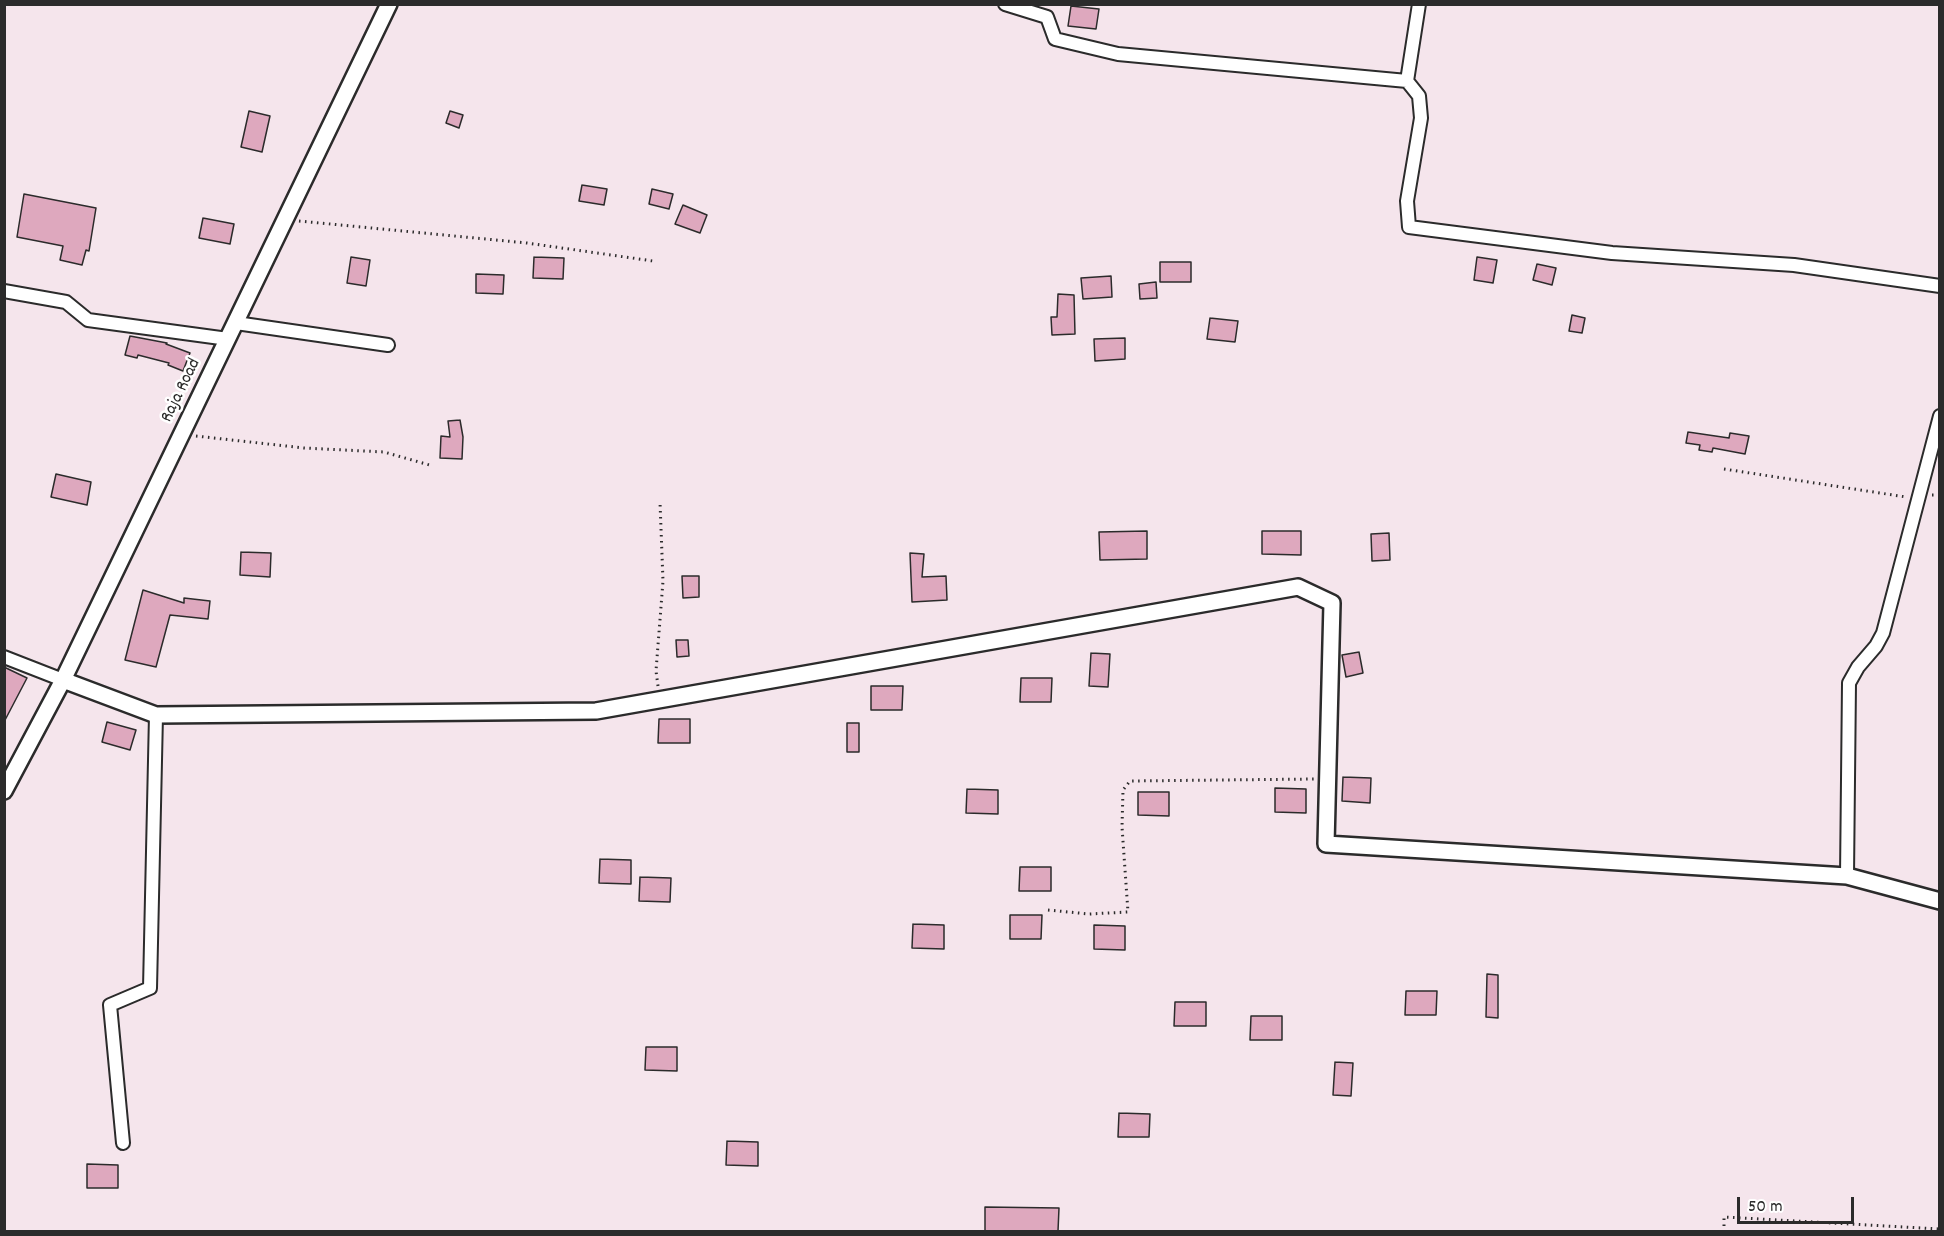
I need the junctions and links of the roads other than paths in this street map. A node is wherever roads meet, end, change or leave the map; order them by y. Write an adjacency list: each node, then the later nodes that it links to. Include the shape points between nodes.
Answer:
1 (389, 4): 7 (street, Raja Road)
2 (1005, 4): 4 (street, via 1047,17 1055,39 1118,54)
3 (1419, 4): 4 (street)
4 (1407, 81): 5 (street, via 1419,96 1421,118 1407,201 1409,227 1612,253 1794,265)
5 (1940, 286)
6 (4, 291): 8 (street, via 66,302 88,320)
7 (236, 323): 8 (street, Raja Road); 9 (street)
8 (228, 339): 12 (street, Raja Road)
9 (388, 345)
10 (1940, 416): 15 (street, via 1883,633 1849,683)
11 (4, 657): 12 (street)
12 (63, 681): 13 (street); 14 (street, Raja Road)
13 (156, 715): 15 (street, via 596,711 1298,587 1332,603 1326,844); 17 (street, via 150,988 110,1005)
14 (4, 791)
15 (1847, 876): 16 (street)
16 (1940, 901)
17 (123, 1143)

